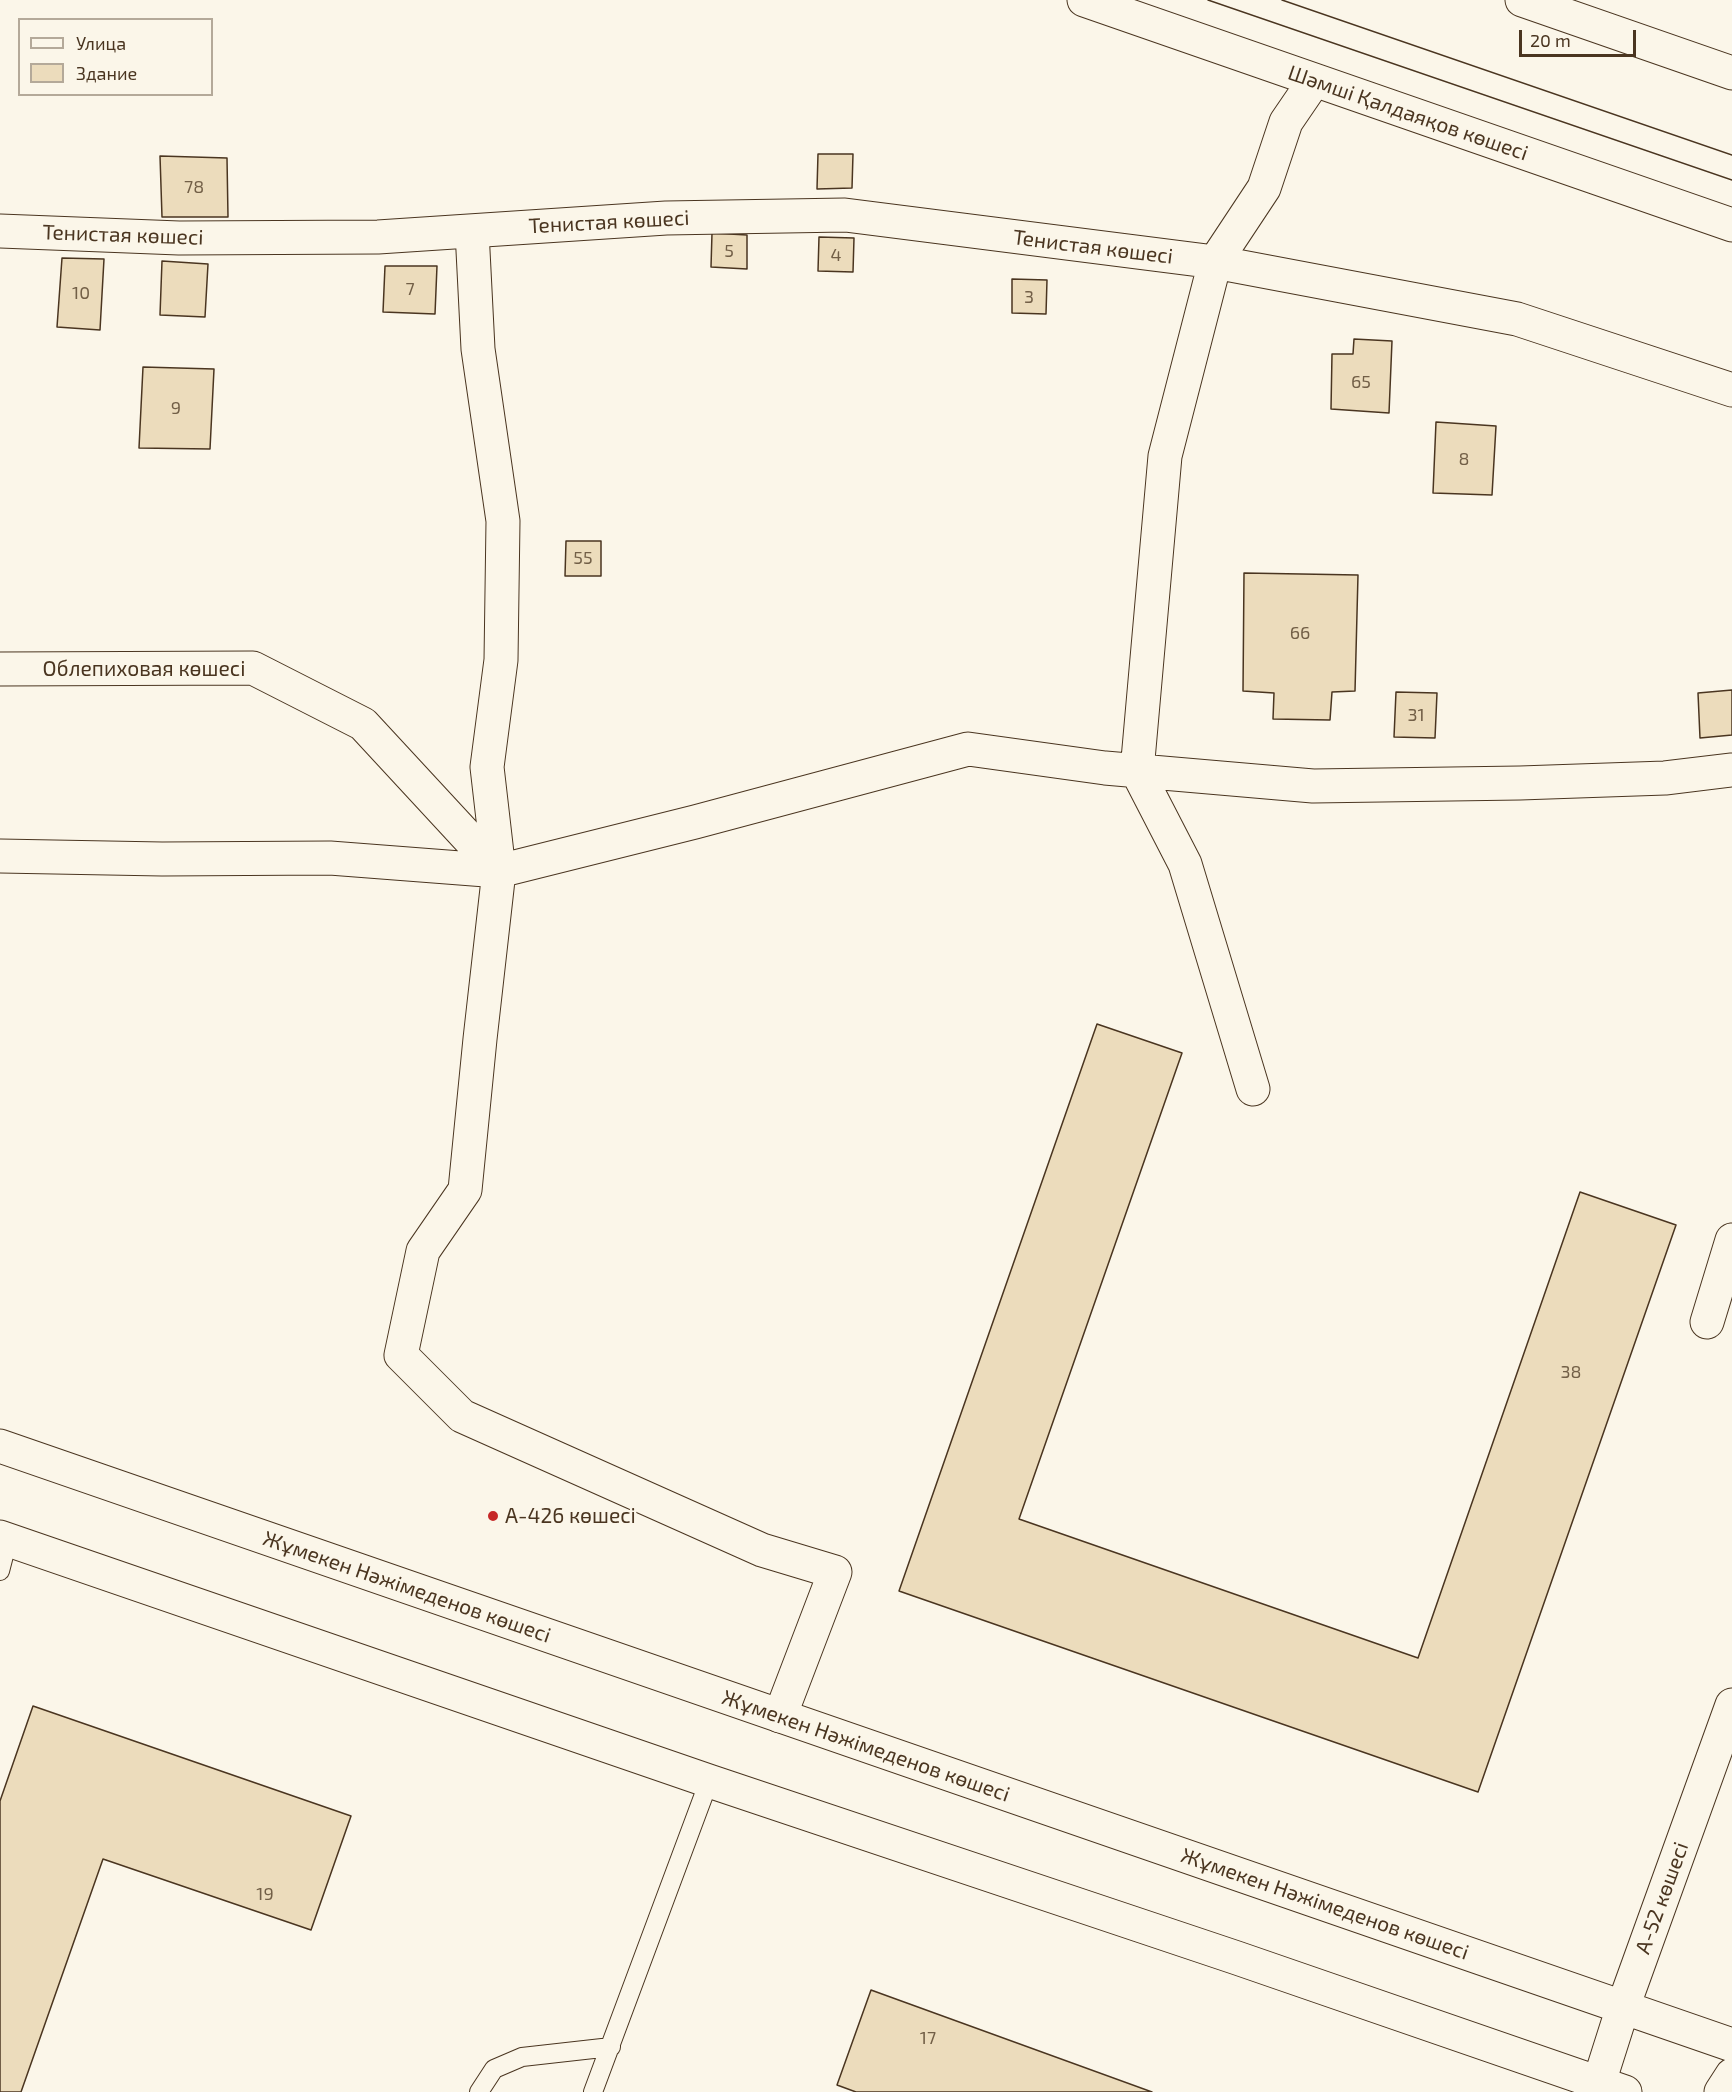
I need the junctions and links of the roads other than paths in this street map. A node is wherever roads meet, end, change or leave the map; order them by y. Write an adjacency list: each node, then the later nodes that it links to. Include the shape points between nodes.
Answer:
1 (1084, 0): 4 (street, Шәмші Қалдаяқов көшесі)
2 (1522, 0): 3 (street)
3 (1732, 73)
4 (1314, 81): 5 (street, Шәмші Қалдаяқов көшесі); 8 (street, via 1286,122 1264,188)
5 (1732, 225)
6 (0, 231): 7 (street, Тенистая көшесі, via 191,238 378,237)
7 (472, 231): 8 (street, Тенистая көшесі, via 666,218 845,215); 14 (street, via 478,349 503,521 501,660 487,767)
8 (1215, 262): 9 (street, Тенистая көшесі, via 1517,319); 12 (street, via 1165,456)
9 (1732, 390)
10 (0, 669): 14 (street, Облепиховая көшесі, via 253,668 363,724)
11 (1732, 770): 12 (street, via 1643,779 1313,786)
12 (1137, 771): 14 (street, via 968,749); 15 (street, via 1185,864)
13 (0, 856): 14 (street, via 330,858)
14 (499, 871): 22 (street, via 465,1190 423,1251 401,1355 462,1416 762,1550 835,1572)
15 (1252, 1089)
16 (1732, 1240): 17 (street)
17 (1707, 1322)
18 (0, 1446): 22 (street, Жұмекен Нәжімеденов көшесі)
19 (4, 1538): 20 (lane); 23 (street)
20 (0, 1571)
21 (1732, 1705): 24 (street, А-52 көшесі)
22 (780, 1716): 24 (street, Жұмекен Нәжімеденов көшесі)
23 (709, 1781): 26 (lane); 28 (street, via 1237,1958)
24 (1623, 2007): 25 (street, Жұмекен Нәжімеденов көшесі); 28 (street, А-52 көшесі)
25 (1732, 2045)
26 (611, 2047): 29 (lane, via 522,2057 494,2069); 30 (lane)
27 (1732, 2075): 31 (street)
28 (1607, 2089)
29 (479, 2092)
30 (592, 2092)
31 (1721, 2092)

